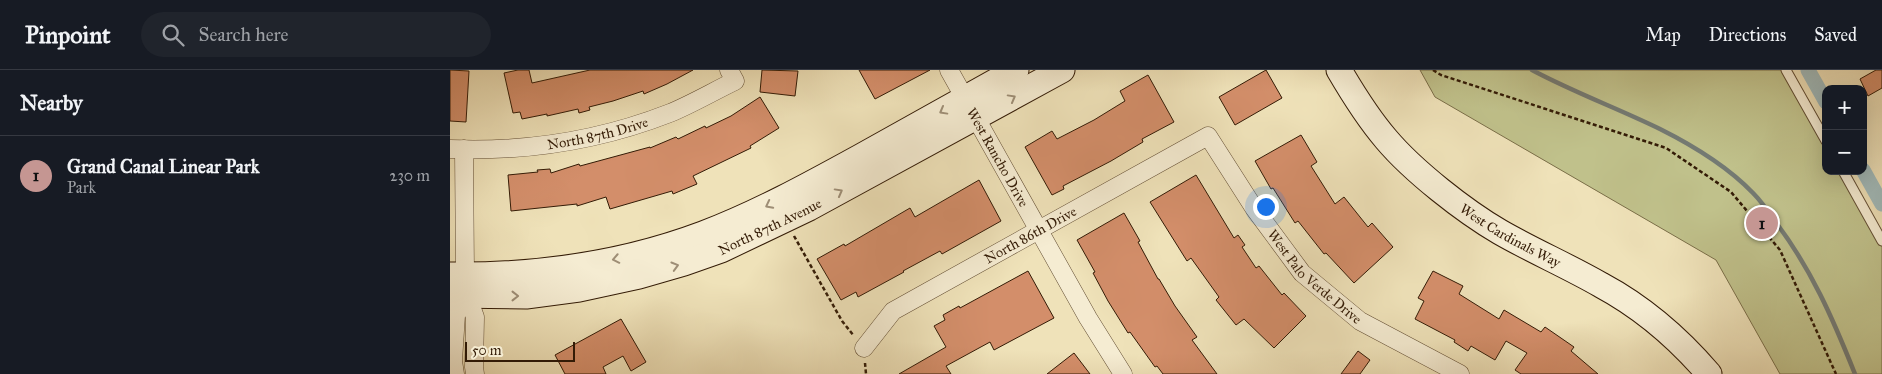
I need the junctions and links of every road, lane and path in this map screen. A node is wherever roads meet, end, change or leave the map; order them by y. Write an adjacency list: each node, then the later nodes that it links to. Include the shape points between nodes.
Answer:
1 (949, 70): 8 (street, West Rancho Drive)
2 (1016, 70): 8 (street, North 87th Avenue)
3 (1062, 70): 8 (street, North 87th Avenue, one-way to 3)
4 (1339, 70): 22 (street, West Cardinals Way, via 1386,140 1423,174 1498,231 1602,285 1637,308 1689,350)
5 (1433, 70): 23 (path, via 1666,148 1731,192 1780,250)
6 (1786, 70): 9 (lane)
7 (732, 75): 11 (street, North 87th Drive, via 671,112 594,137 502,149)
8 (970, 108): 13 (street, North 87th Avenue, one-way to 8); 14 (street, West Rancho Drive); 16 (street, North 87th Avenue, one-way to 16, via 703,234 643,253 565,268 501,275)
9 (1822, 134)
10 (1208, 136): 14 (street, North 86th Drive); 21 (street, West Palo Verde Drive, via 1254,208 1302,273 1360,320)
11 (457, 149): 16 (street)
12 (1845, 175): 15 (lane)
13 (786, 220): 16 (street, North 87th Avenue, one-way to 13, via 526,296 579,289 684,263); 17 (path, via 842,321)
14 (1039, 231): 17 (street, North 86th Drive, via 893,311); 20 (street, West Rancho Drive)
15 (1882, 241)
16 (458, 285): 18 (street); 19 (street, via 476,316)
17 (864, 348)
18 (455, 374)
19 (475, 374)
20 (1123, 374)
21 (1460, 374)
22 (1708, 374)
23 (1836, 374)

